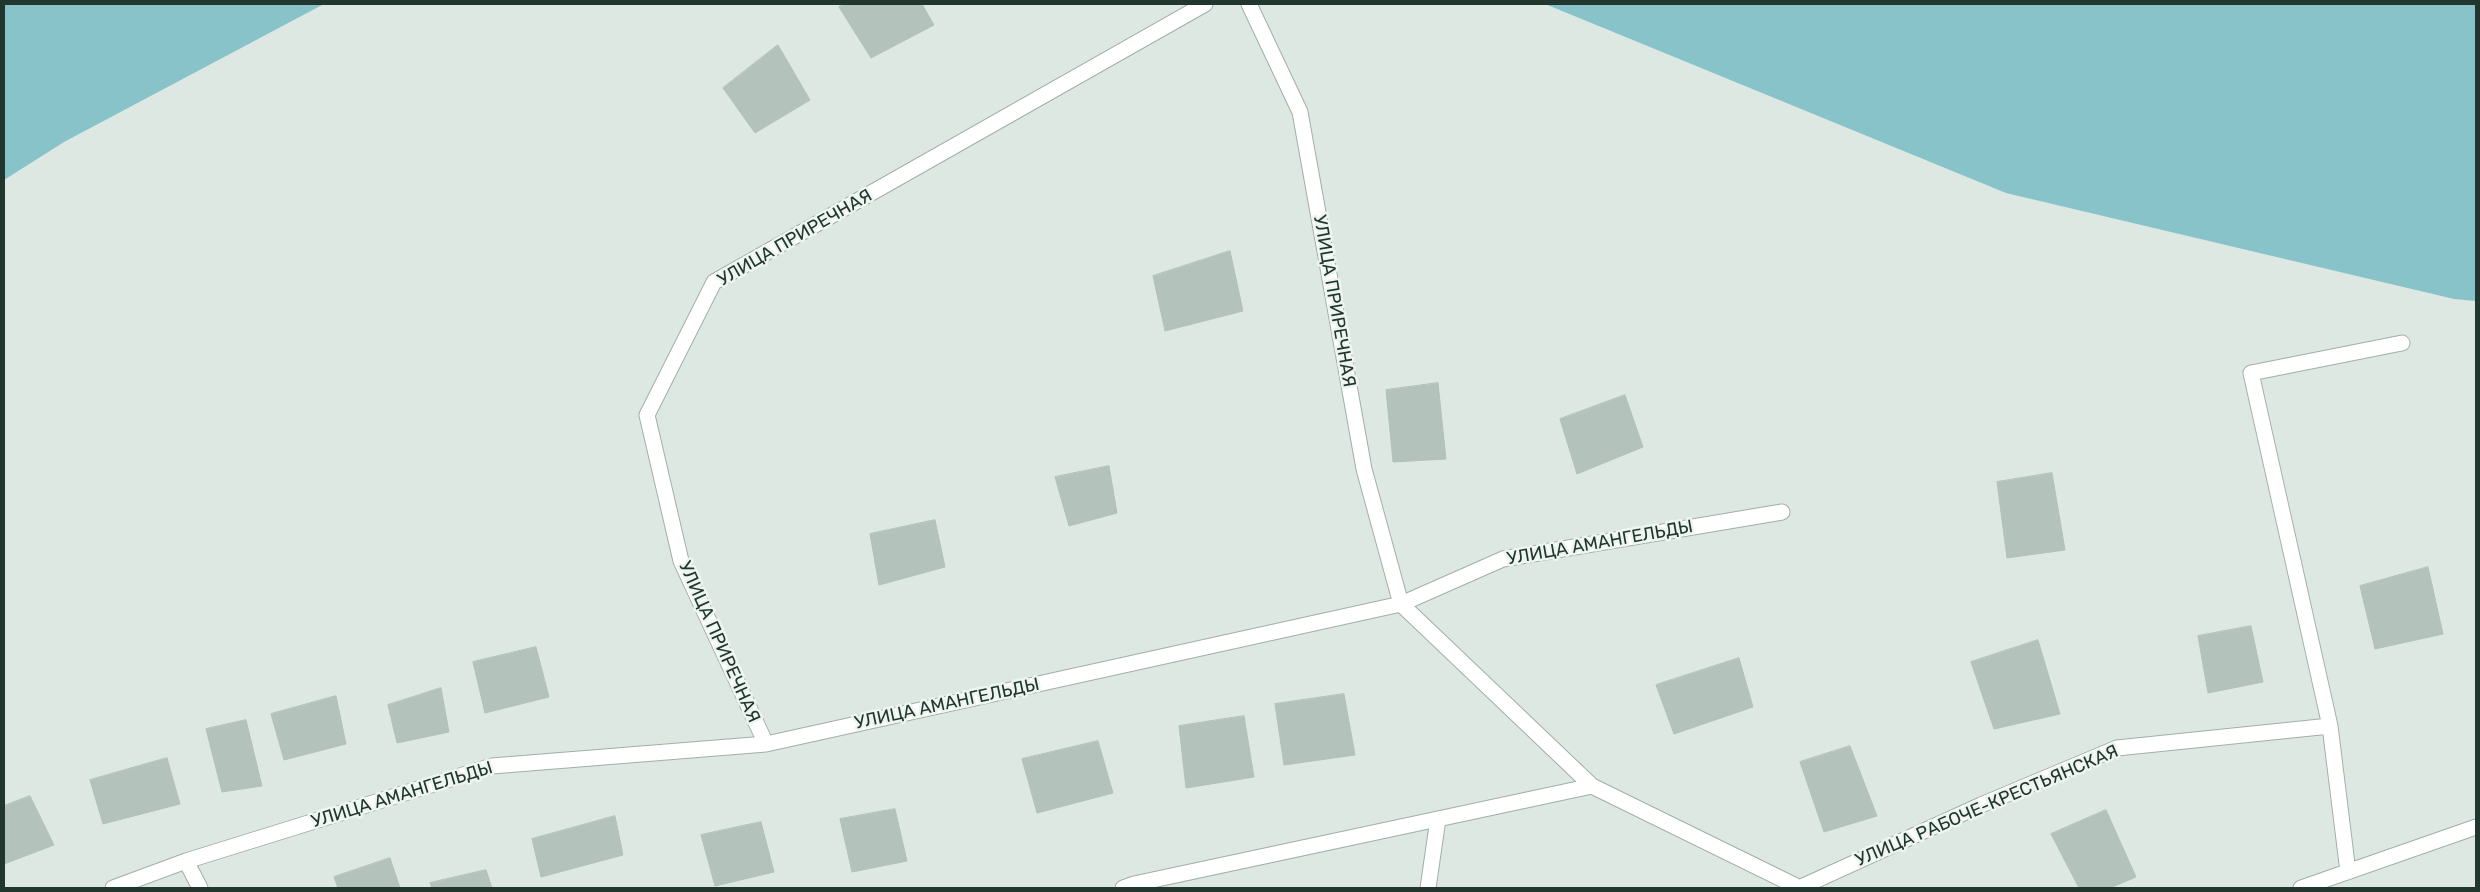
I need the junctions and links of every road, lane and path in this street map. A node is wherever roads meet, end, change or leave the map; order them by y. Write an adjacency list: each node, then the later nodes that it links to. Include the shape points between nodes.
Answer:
1 (1205, 4): 7 (street, УЛИЦА ПРИРЕЧНАЯ, via 714,282 647,415 681,561)
2 (1249, 4): 5 (street, УЛИЦА ПРИРЕЧНАЯ, via 1300,112 1364,468)
3 (2402, 343): 6 (street, via 2251,373)
4 (1782, 512): 5 (street, УЛИЦА АМАНГЕЛЬДЫ, via 1503,559)
5 (1401, 604): 7 (street, УЛИЦА АМАНГЕЛЬДЫ); 8 (street)
6 (2330, 726): 12 (street); 17 (street, УЛИЦА РАБОЧЕ-КРЕСТЬЯНСКАЯ, via 2117,748)
7 (766, 744): 11 (street, УЛИЦА АМАНГЕЛЬДЫ, via 492,766)
8 (1592, 786): 9 (street); 17 (street)
9 (1438, 819): 15 (street); 16 (street)
10 (2476, 827): 12 (street)
11 (186, 861): 13 (street, УЛИЦА АМАНГЕЛЬДЫ); 14 (street)
12 (2348, 872): 18 (street)
13 (113, 888)
14 (200, 888)
15 (1123, 888)
16 (1428, 888)
17 (1799, 888)
18 (2301, 888)

